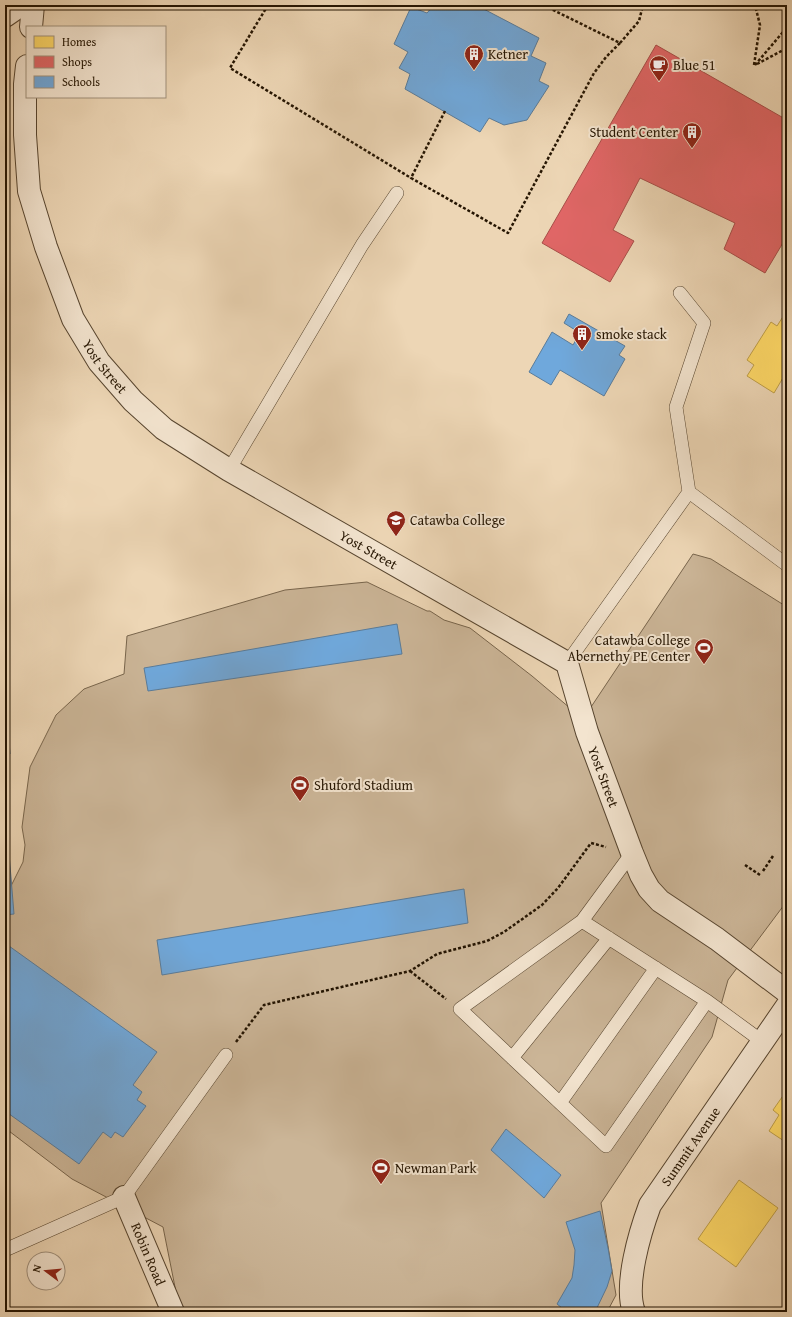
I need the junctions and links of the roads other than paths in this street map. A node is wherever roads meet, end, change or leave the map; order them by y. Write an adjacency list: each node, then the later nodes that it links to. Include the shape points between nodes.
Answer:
1 (21, 5): 3 (street)
2 (33, 5): 4 (street)
3 (5, 16)
4 (31, 26)
5 (26, 75): 8 (street, Yost Street, via 25,135 29,191 46,247 73,319 99,362 133,401 164,429)
6 (397, 193): 8 (lane, via 362,245)
7 (680, 293): 9 (lane, via 704,323 676,407)
8 (229, 470): 11 (street, Yost Street)
9 (689, 492): 10 (lane); 11 (lane)
10 (787, 565)
11 (567, 663): 12 (street, Yost Street, via 587,732)
12 (632, 853): 13 (lane); 16 (street, Yost Street, via 649,889 660,901 717,939)
13 (582, 921): 14 (lane); 21 (lane, via 460,1009)
14 (609, 938): 15 (lane); 21 (lane)
15 (656, 968): 17 (lane); 22 (lane)
16 (787, 992)
17 (707, 1001): 19 (lane); 22 (lane, via 606,1146)
18 (787, 1006): 19 (street, Summit Avenue)
19 (763, 1042): 25 (street, Summit Avenue, via 650,1205 642,1226 634,1263)
20 (226, 1055): 23 (lane)
21 (512, 1058): 22 (lane)
22 (560, 1103)
23 (124, 1197): 24 (lane); 26 (street, Robin Road)
24 (5, 1250)
25 (632, 1307)
26 (173, 1312)

